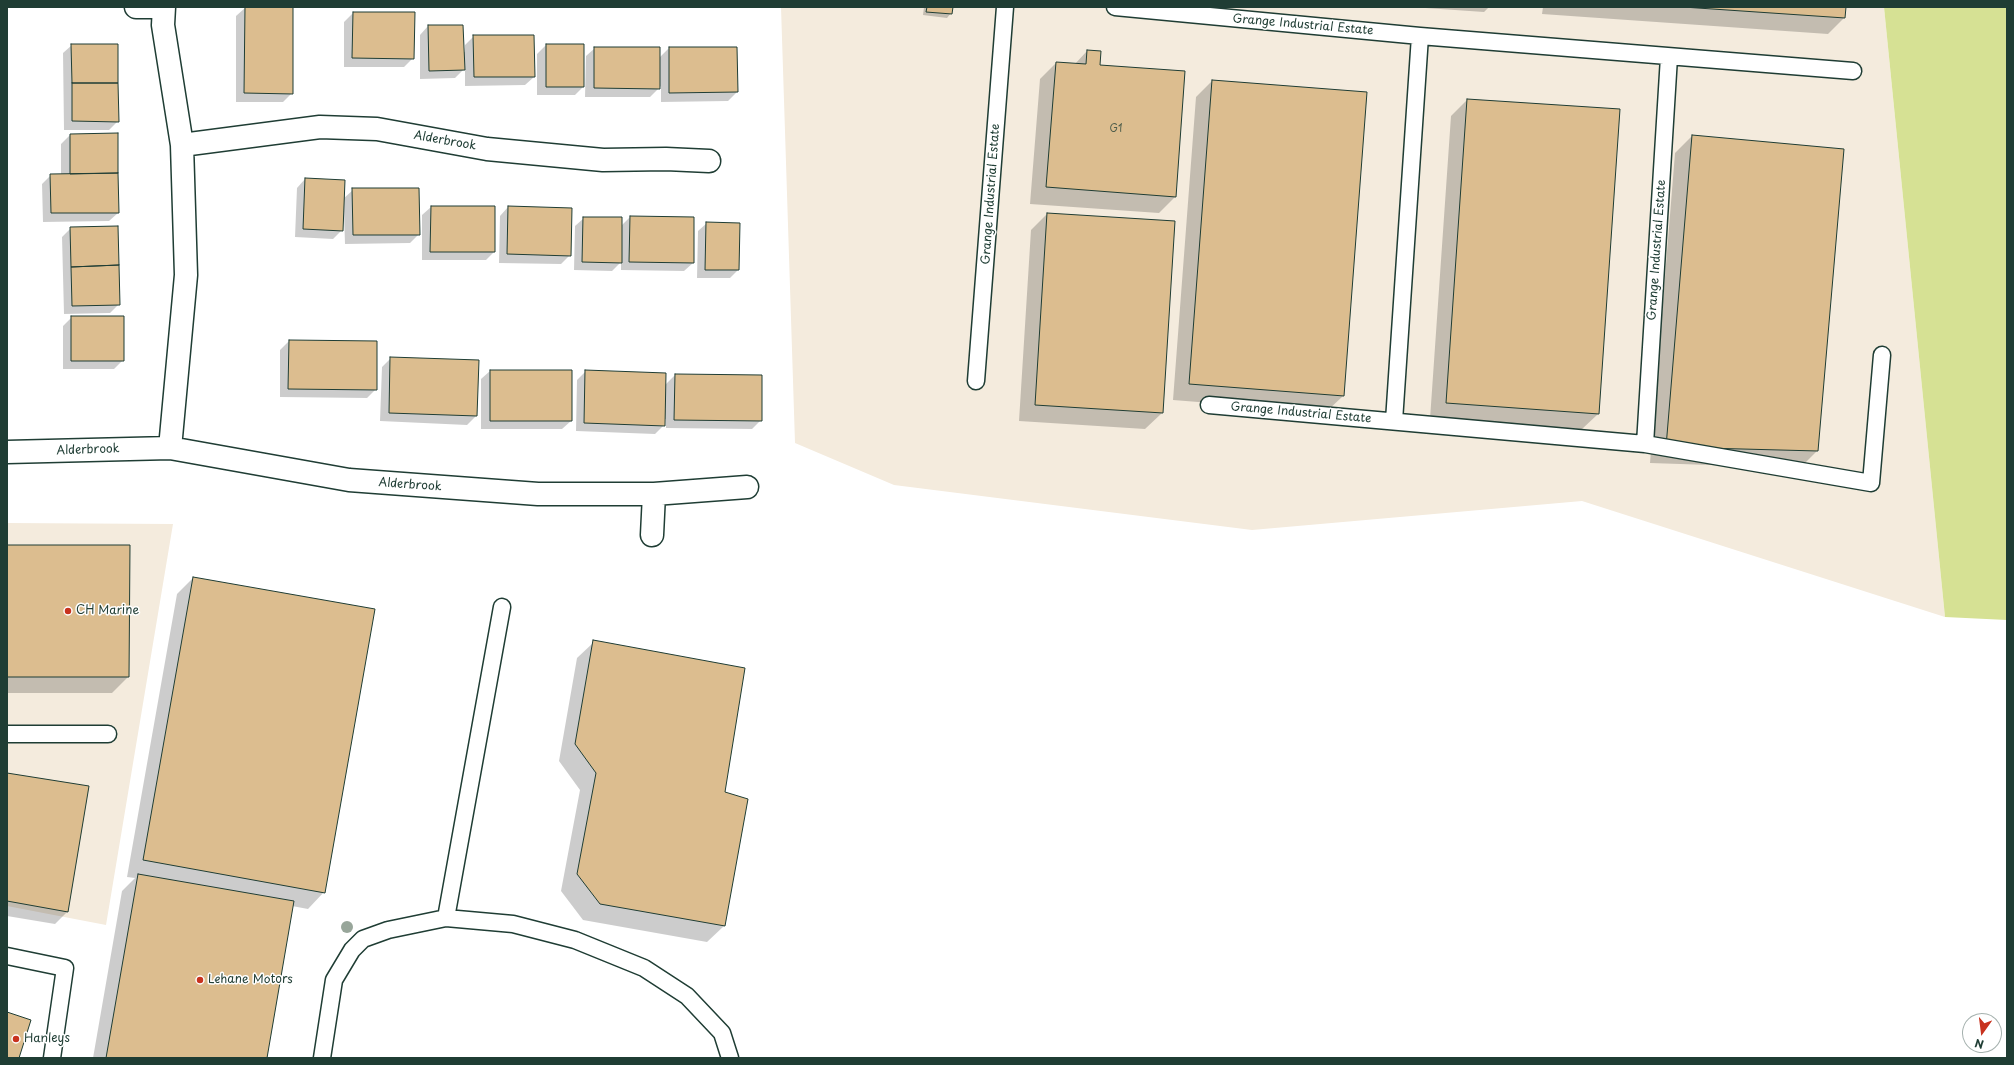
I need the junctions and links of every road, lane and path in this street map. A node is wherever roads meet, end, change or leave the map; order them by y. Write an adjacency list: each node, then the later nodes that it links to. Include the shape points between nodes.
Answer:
1 (136, 7): 2 (street)
2 (164, 7): 8 (street, via 163,25)
3 (1005, 7): 11 (lane, Grange Industrial Estate)
4 (1115, 7): 5 (lane, Grange Industrial Estate)
5 (1420, 36): 6 (lane, Grange Industrial Estate); 13 (lane)
6 (1669, 57): 7 (lane, Grange Industrial Estate); 14 (lane, Grange Industrial Estate)
7 (1853, 71)
8 (182, 145): 9 (street, Alderbrook, via 320,126 377,129 487,149 603,160); 15 (street, via 186,275)
9 (709, 161)
10 (1882, 354): 14 (lane, Grange Industrial Estate, via 1871,483)
11 (976, 380)
12 (1209, 405): 13 (lane, Grange Industrial Estate)
13 (1394, 421): 14 (lane, Grange Industrial Estate)
14 (1645, 444)
15 (170, 448): 16 (street, Alderbrook); 18 (street, Alderbrook, via 349,480 538,494)
16 (7, 452)
17 (747, 487): 18 (street, Alderbrook)
18 (654, 494): 19 (street)
19 (652, 535)
20 (502, 607): 23 (lane)
21 (7, 734): 22 (lane)
22 (108, 734)
23 (446, 918): 26 (lane, via 388,930 363,939 352,950 334,980); 27 (lane, via 513,924 575,940 644,968 687,996 722,1033)
24 (7, 956): 25 (lane, via 65,968)
25 (52, 1058)
26 (322, 1058)
27 (730, 1058)

